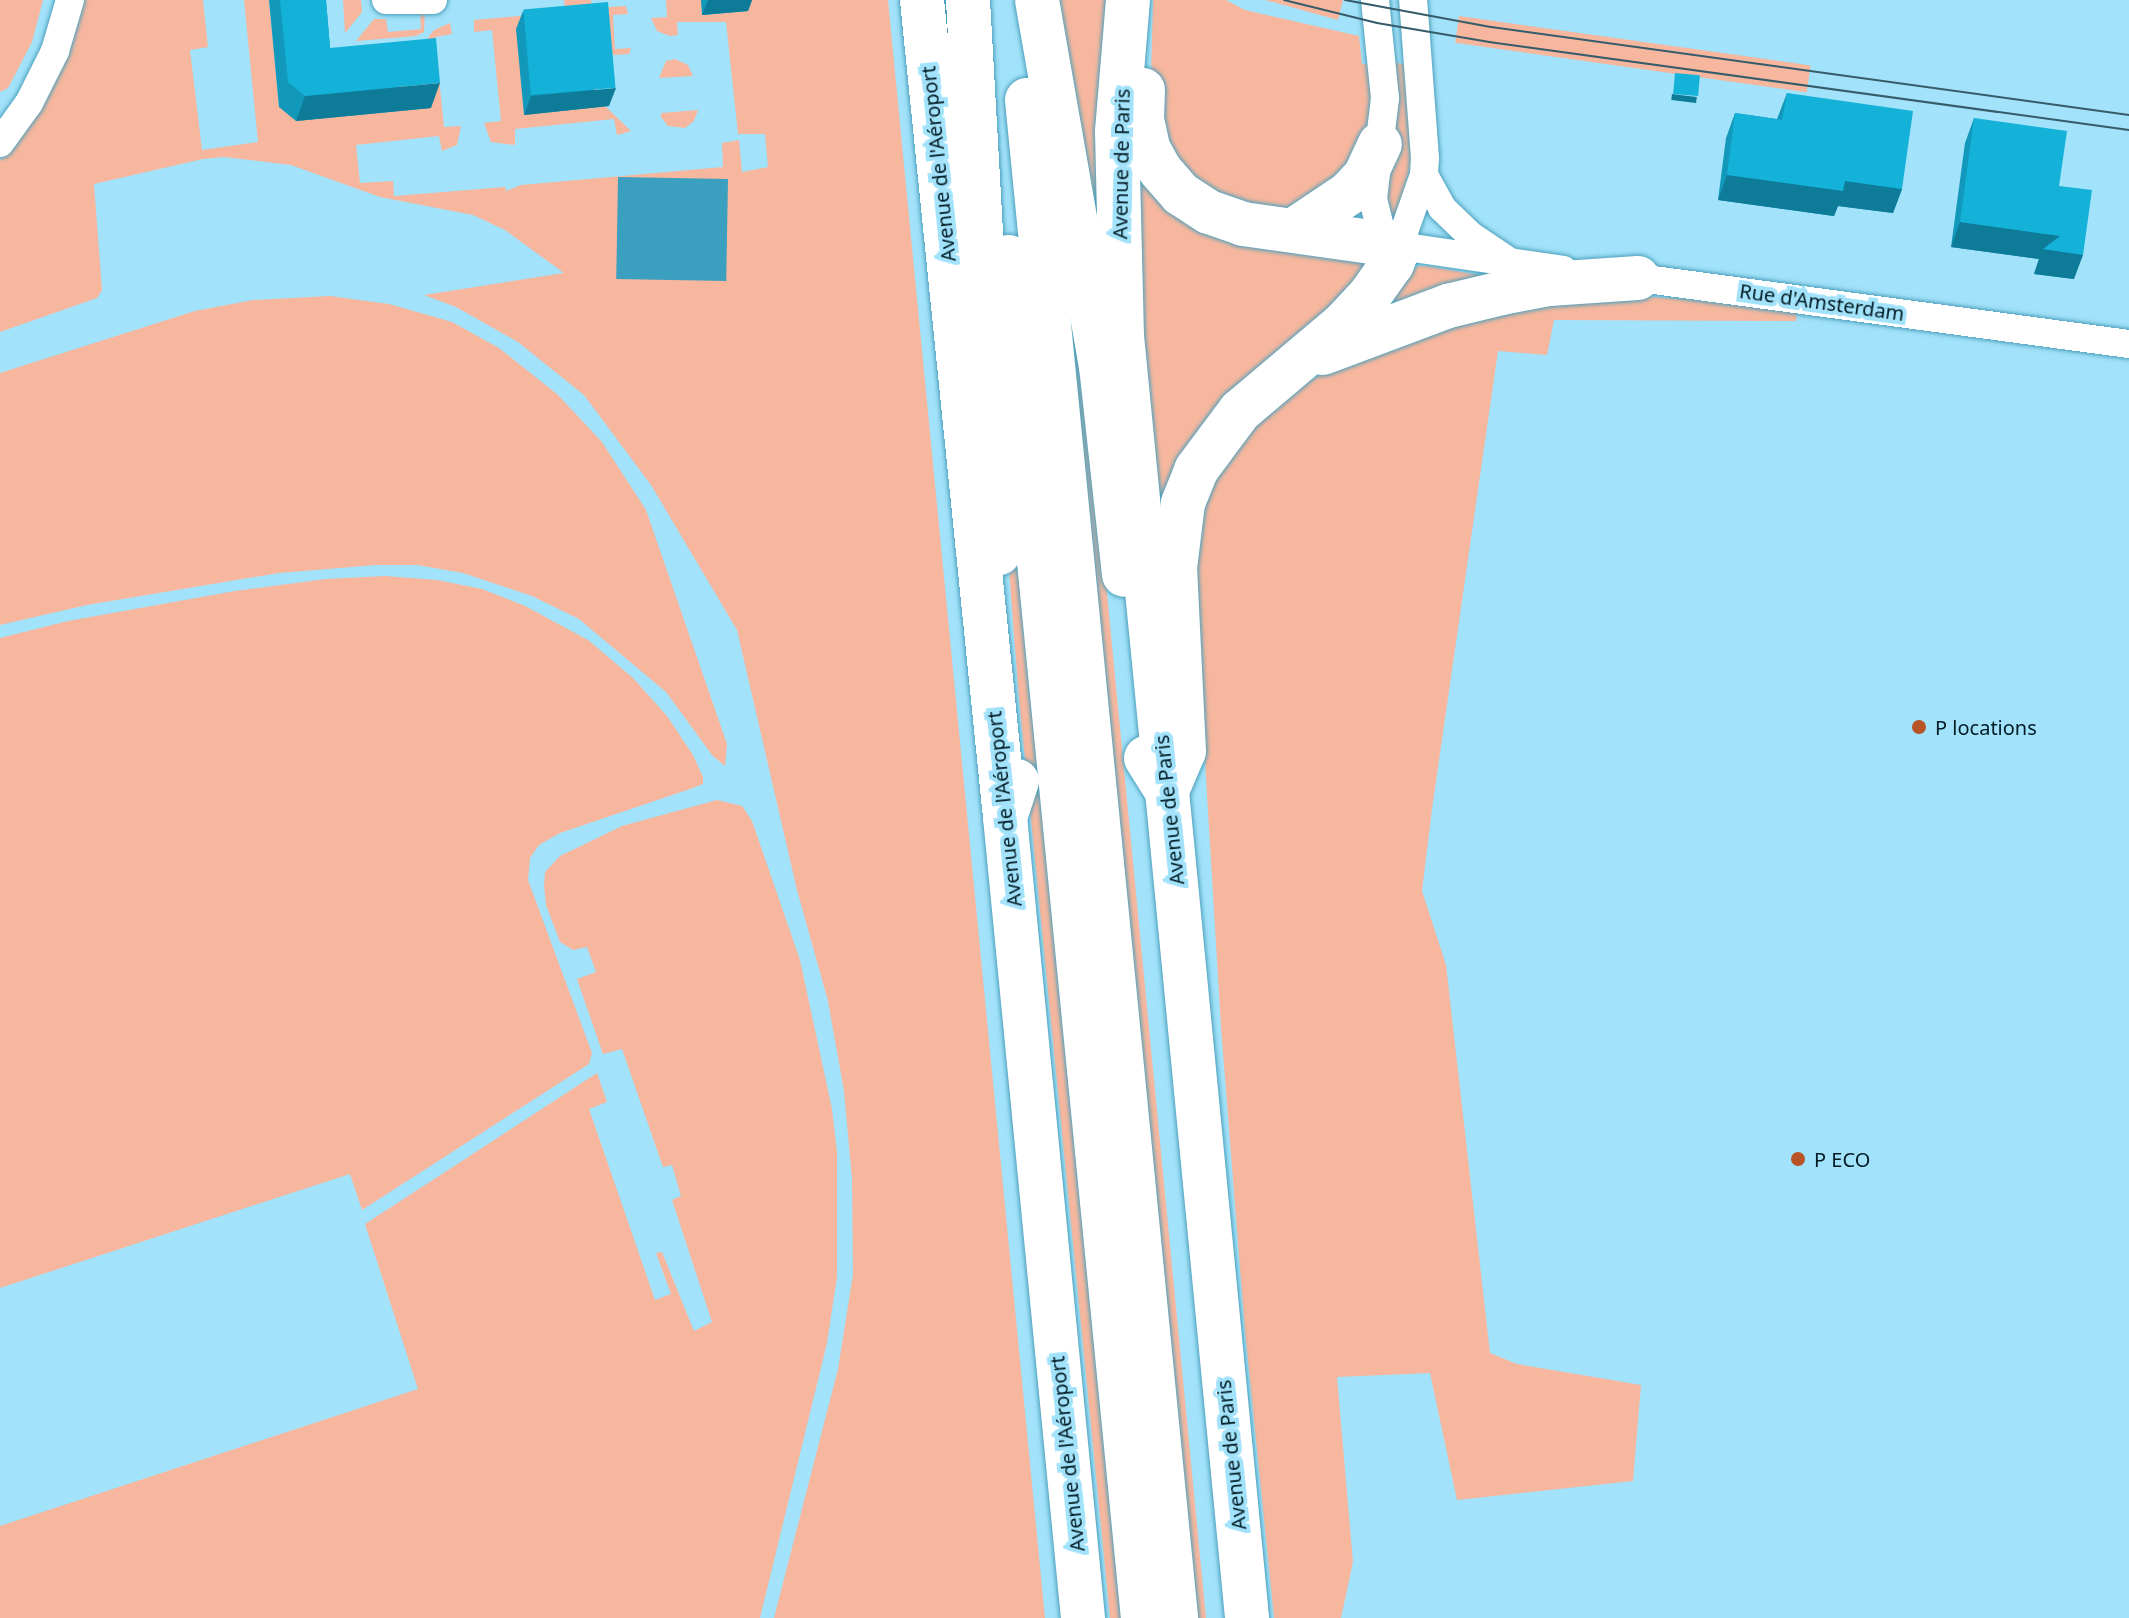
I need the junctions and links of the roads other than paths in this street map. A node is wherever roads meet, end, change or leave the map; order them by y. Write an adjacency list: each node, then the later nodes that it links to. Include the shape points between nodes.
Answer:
1 (70, 0): 13 (street, via 55,51 29,103)
2 (386, 0): 3 (street)
3 (433, 0)
4 (922, 0): 23 (highway, Avenue de l'Aéroport)
5 (968, 0): 23 (highway, via 992,469 1018,772)
6 (987, 0): 25 (highway)
7 (1019, 0): 26 (highway)
8 (1037, 0): 22 (highway, via 1101,366 1141,738 1149,766)
9 (1128, 0): 22 (highway, Avenue de Paris, via 1117,132 1122,336)
10 (1147, 0): 16 (highway, via 1142,119 1160,170 1181,194 1209,212 1243,224)
11 (1375, 0): 14 (street, via 1385,98)
12 (1413, 0): 15 (street)
13 (0, 143)
14 (1380, 144): 16 (highway, via 1365,176 1349,193); 17 (street, via 1373,199 1377,225)
15 (1424, 175): 17 (street); 18 (street, Rue d'Amsterdam, via 1442,208)
16 (1294, 230): 17 (highway)
17 (1399, 246): 18 (street, Rue d'Amsterdam); 21 (highway, via 1370,295)
18 (1514, 265): 19 (street, Rue d'Amsterdam)
19 (1638, 278): 20 (street, Rue d'Amsterdam); 21 (highway, via 1549,284 1448,306)
20 (2129, 344)
21 (1291, 366): 22 (highway, via 1220,435 1196,470 1183,503 1175,568 1184,751)
22 (1167, 791): 27 (highway, Avenue de Paris)
23 (1005, 817): 24 (highway, Avenue de l'Aéroport)
24 (1083, 1618)
25 (1143, 1618)
26 (1176, 1618)
27 (1247, 1618)

